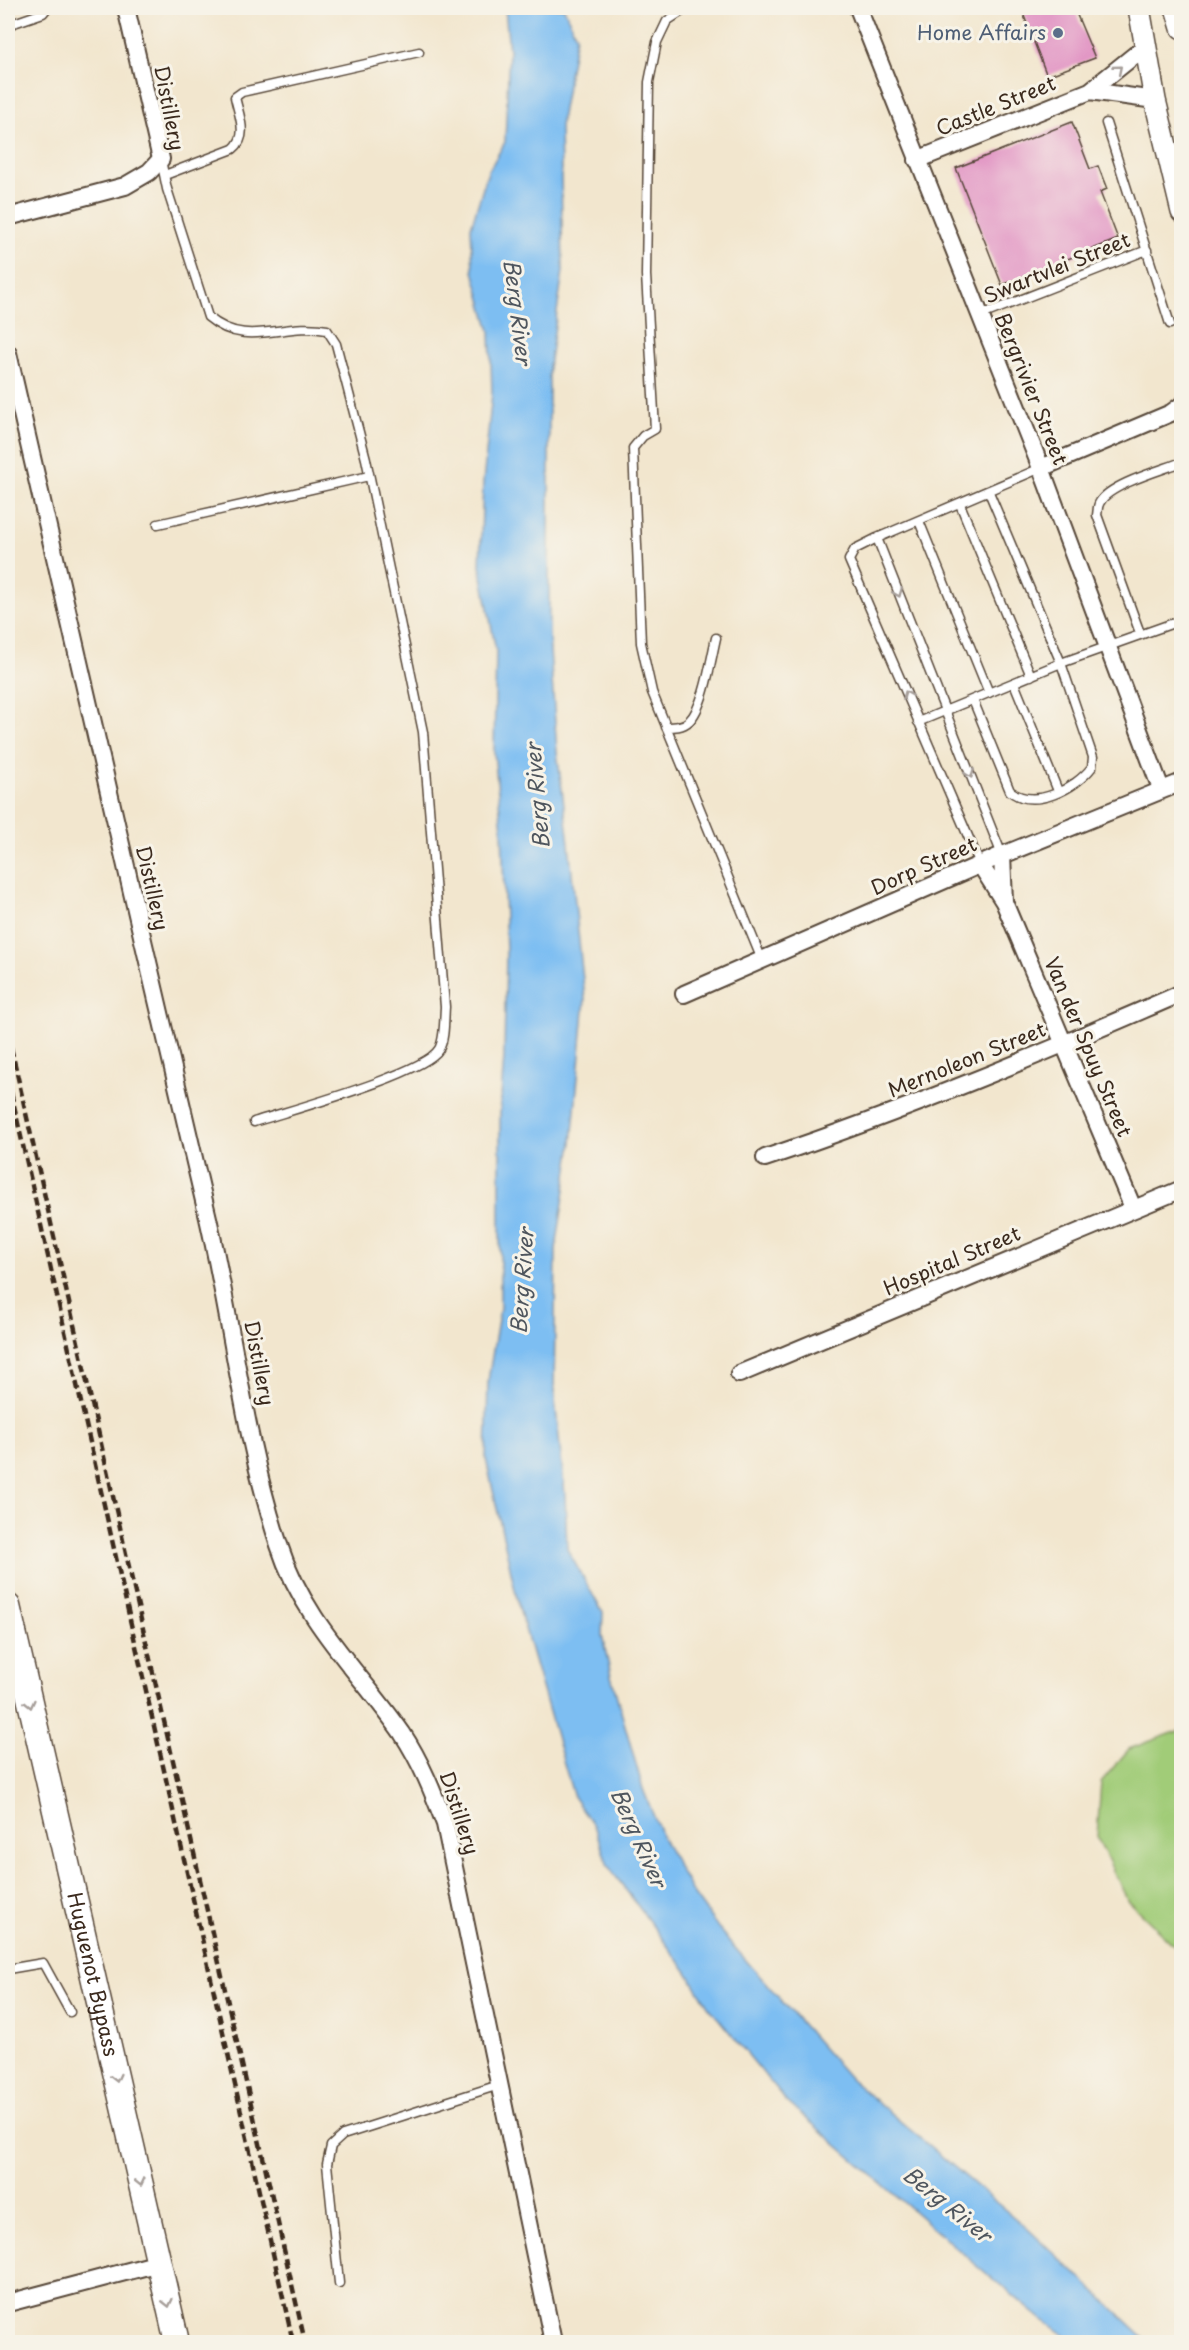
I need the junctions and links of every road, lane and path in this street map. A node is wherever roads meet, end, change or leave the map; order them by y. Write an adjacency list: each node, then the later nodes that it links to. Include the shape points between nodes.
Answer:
1 (47, 8): 7 (lane)
2 (126, 8): 15 (street, Distillery)
3 (687, 8): 42 (lane, via 667,21 657,42 649,82 646,275 655,429 633,447 641,643 652,692)
4 (858, 8): 14 (street, Bergrivier Street)
5 (1138, 8): 9 (street)
6 (1176, 8): 8 (street)
7 (8, 25)
8 (1182, 27)
9 (1146, 46): 11 (street, Castle Street, one-way to 9); 12 (street)
10 (418, 52): 15 (lane, via 242,92 235,97 243,133 240,143 232,149)
11 (1090, 91): 12 (street, Castle Street); 14 (street, Castle Street)
12 (1155, 100): 16 (street)
13 (1106, 123): 18 (lane)
14 (917, 160): 19 (street, Bergrivier Street)
15 (163, 167): 17 (street, Distillery, via 124,186); 25 (lane, via 208,317 222,329 244,334 327,330 336,344)
16 (1182, 212)
17 (8, 217)
18 (1147, 250): 19 (lane, Swartvlei Street); 20 (lane)
19 (979, 316): 24 (street, Bergrivier Street)
20 (1170, 324)
21 (8, 353): 61 (street, Distillery, via 216,1252 260,1481 280,1550 300,1593 323,1634 401,1732 437,1803 445,1824)
22 (1178, 412): 24 (street)
23 (1182, 462): 32 (lane, via 1118,487 1098,504 1097,516)
24 (1041, 468): 26 (lane); 34 (street, Bergrivier Street)
25 (369, 476): 29 (lane); 53 (lane, via 423,732 445,1007 440,1048 427,1060 398,1074)
26 (989, 492): 27 (lane); 35 (lane)
27 (960, 504): 28 (lane); 36 (lane)
28 (919, 521): 30 (lane); 38 (lane)
29 (158, 524)
30 (877, 538): 40 (lane, one-way to 40); 41 (lane, one-way to 30, via 849,560 855,549)
31 (1182, 620): 32 (lane)
32 (1140, 633): 34 (lane)
33 (716, 638): 42 (lane, via 690,721)
34 (1106, 648): 35 (lane); 44 (street, Bergrivier Street)
35 (1061, 663): 36 (lane); 45 (lane, via 1093,757 1085,776)
36 (1031, 676): 37 (lane)
37 (1014, 683): 38 (lane); 45 (lane)
38 (989, 693): 39 (lane)
39 (973, 700): 40 (lane); 45 (lane, via 1010,791 1028,800)
40 (945, 711): 41 (lane); 46 (lane, one-way to 46)
41 (918, 722): 47 (lane)
42 (666, 727): 49 (lane)
43 (1182, 782): 44 (street, Dorp Street)
44 (1161, 789): 46 (street, Dorp Street)
45 (1058, 791)
46 (1002, 855): 47 (street, Dorp Street); 48 (street, Van der Spuy Street)
47 (980, 864): 48 (street, Van der Spuy Street); 49 (street, Dorp Street)
48 (1004, 902): 52 (street, Van der Spuy Street)
49 (762, 960): 51 (street, Dorp Street)
50 (1182, 993): 52 (street, Mernoleon Street)
51 (684, 994)
52 (1064, 1044): 54 (street, Mernoleon Street, via 841,1133); 56 (street, Van der Spuy Street)
53 (254, 1122)
54 (765, 1158)
55 (1182, 1189): 56 (street, Hospital Street)
56 (1133, 1208): 57 (street, Hospital Street)
57 (739, 1374)
58 (8, 1606): 62 (main road, Huguenot Bypass, one-way to 62)
59 (8, 1969): 60 (lane, via 43,1963)
60 (70, 2012)
61 (499, 2085): 63 (lane, via 343,2135 331,2146 327,2164); 66 (street, Distillery)
62 (159, 2263): 64 (street); 65 (main road, Huguenot Bypass, one-way to 65)
63 (339, 2283)
64 (8, 2303)
65 (177, 2343)
66 (553, 2343)

